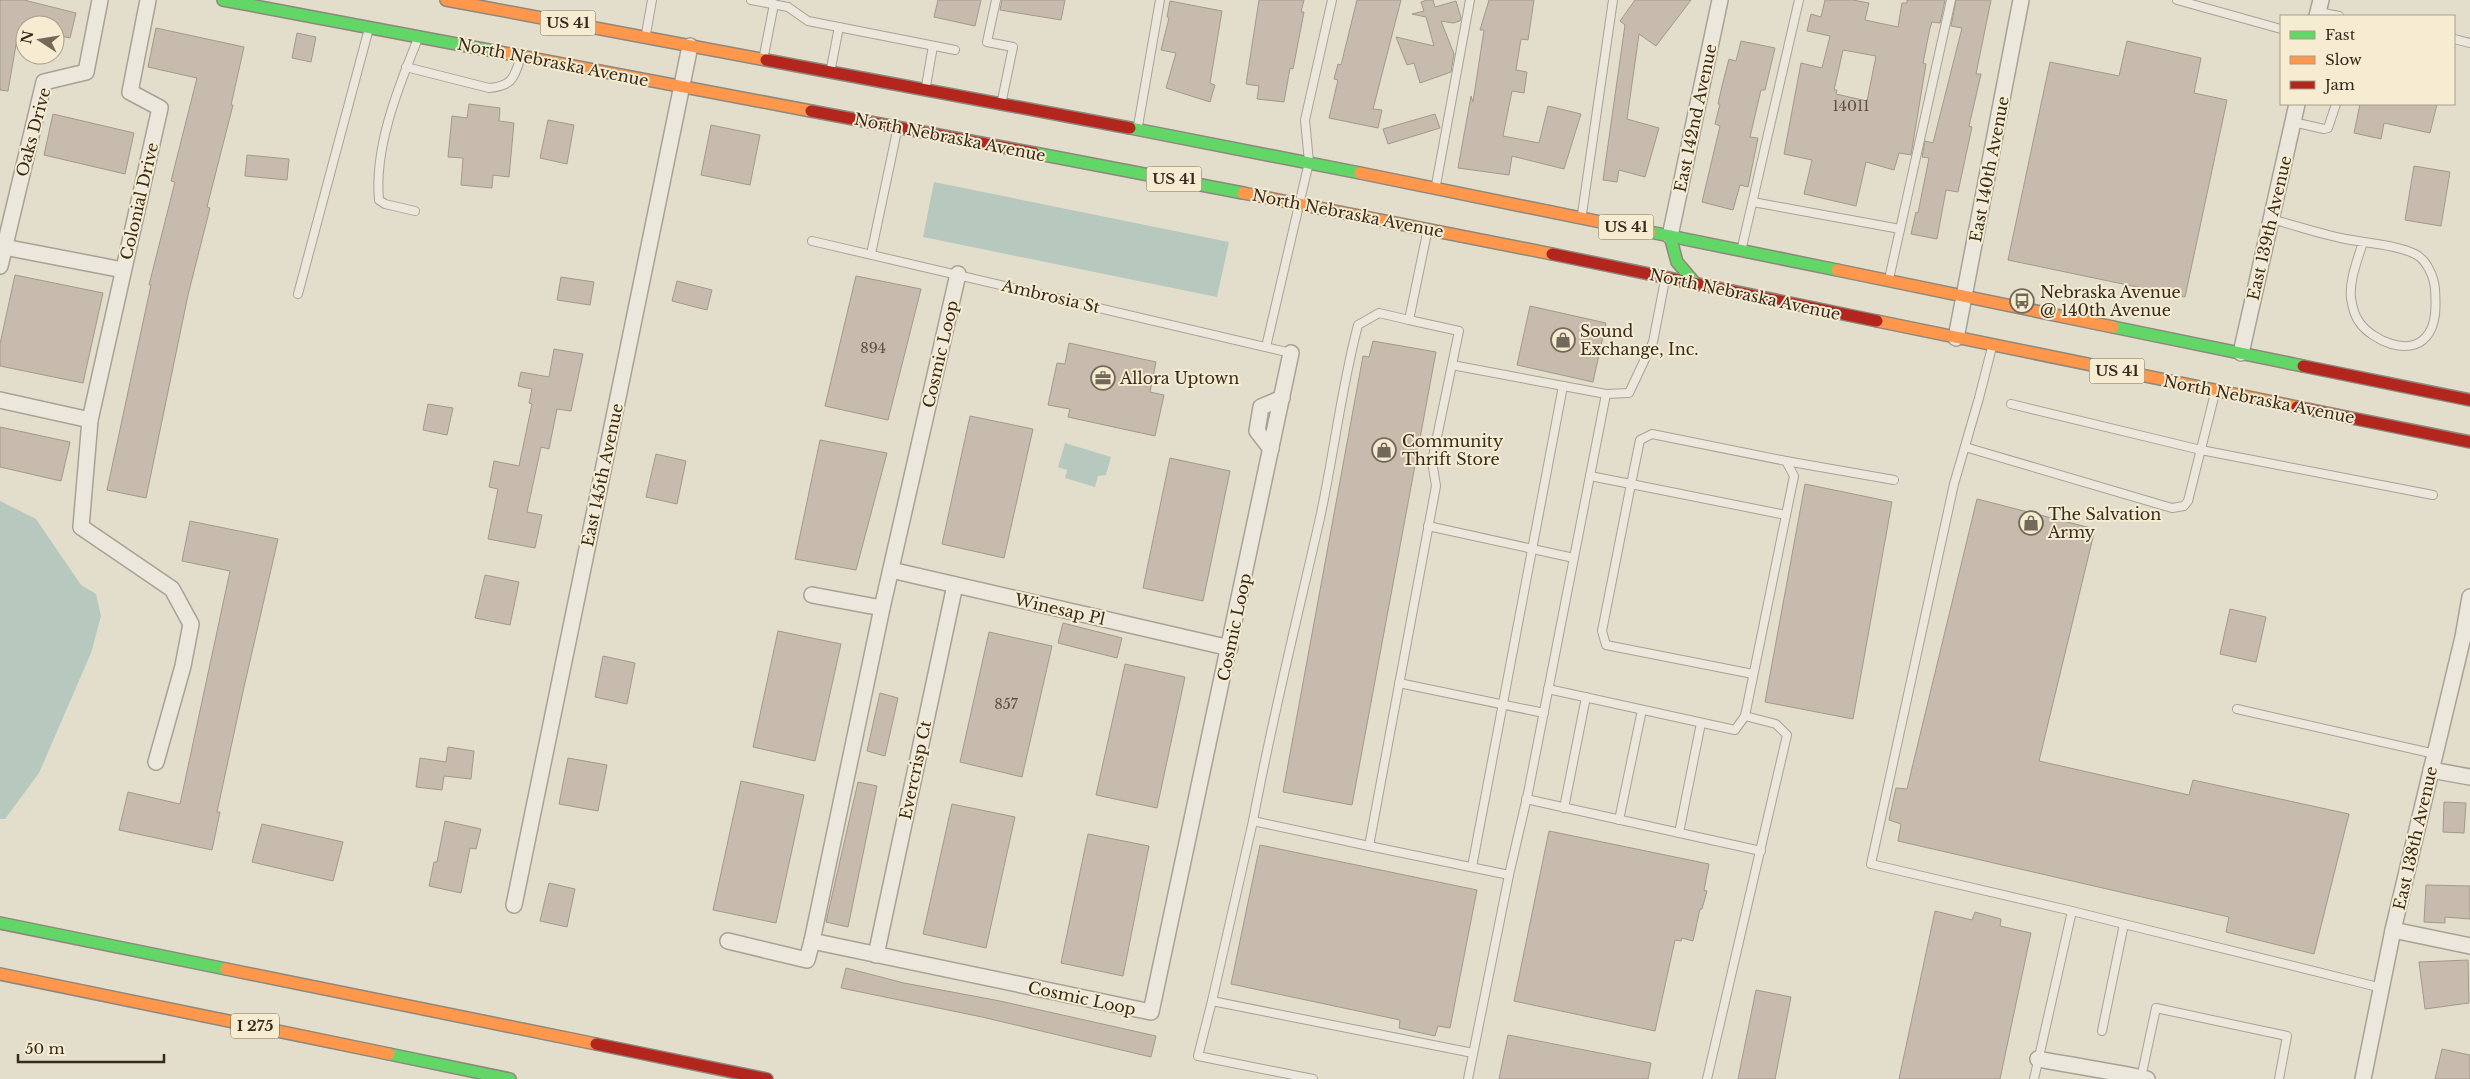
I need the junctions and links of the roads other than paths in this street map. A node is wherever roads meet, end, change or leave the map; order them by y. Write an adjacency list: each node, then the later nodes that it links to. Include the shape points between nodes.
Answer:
1 (100, 0): 54 (street, Oaks Drive, via 86,72 44,82)
2 (148, 0): 58 (street, Colonial Drive, via 130,92 160,108)
3 (223, 0): 20 (main road, North Nebraska Avenue / US 41)
4 (652, 0): 24 (lane)
5 (751, 0): 17 (lane)
6 (996, 0): 36 (lane, via 987,42 1013,47)
7 (1160, 0): 41 (lane)
8 (1332, 0): 42 (lane, via 1305,120)
9 (1470, 0): 43 (lane)
10 (1613, 0): 47 (lane)
11 (1720, 0): 51 (street, East 142nd Avenue)
12 (1799, 0): 44 (lane)
13 (1951, 0): 50 (lane)
14 (2022, 0): 64 (street, East 140th Avenue)
15 (2177, 0): 22 (lane)
16 (453, 1): 24 (main road, US 41)
17 (774, 4): 21 (lane, via 788,7 808,22); 31 (lane)
18 (2319, 9): 19 (lane)
19 (2336, 15)
20 (369, 27): 23 (main road, North Nebraska Avenue / US 41); 63 (lane)
21 (838, 27): 28 (lane); 33 (lane)
22 (2280, 29)
23 (418, 36): 30 (main road, North Nebraska Avenue / US 41); 32 (lane)
24 (645, 38): 27 (main road, US 41)
25 (2455, 39): 26 (lane)
26 (2470, 43)
27 (690, 46): 31 (main road, US 41); 34 (street, East 145th Avenue)
28 (933, 46): 29 (lane); 35 (lane)
29 (955, 50)
30 (522, 56): 32 (lane, via 510,82 489,88); 34 (main road, North Nebraska Avenue / US 41)
31 (763, 60): 33 (main road, US 41)
32 (406, 67): 46 (lane, via 388,120 378,185 379,200)
33 (830, 72): 35 (main road, US 41)
34 (682, 86): 40 (main road, North Nebraska Avenue / US 41); 122 (street, East 145th Avenue)
35 (925, 90): 36 (main road, US 41)
36 (1001, 105): 41 (main road, US 41)
37 (2297, 105): 39 (street, East 139th Avenue)
38 (2336, 105): 39 (lane, via 2328,128)
39 (2293, 122): 48 (street, East 139th Avenue)
40 (898, 127): 45 (main road, North Nebraska Avenue / US 41); 56 (lane)
41 (1137, 130): 42 (main road, US 41)
42 (1309, 162): 43 (main road, US 41); 45 (lane)
43 (1435, 188): 47 (main road, US 41)
44 (1753, 202): 50 (lane); 55 (lane)
45 (1301, 204): 49 (main road, North Nebraska Avenue / US 41); 69 (lane)
46 (415, 211)
47 (1581, 218): 51 (main road, US 41)
48 (2271, 219): 53 (lane); 71 (street, East 139th Avenue)
49 (1428, 228): 60 (main road, North Nebraska Avenue / US 41); 65 (lane)
50 (1900, 229): 61 (lane)
51 (1670, 236): 55 (main road, US 41); 62 (main road, via 1671,250 1678,267)
52 (812, 241): 56 (lane, Ambrosia St)
53 (2363, 242): 53 (lane, via 2416,254 2428,266 2436,308 2426,338 2412,345 2393,345 2373,337 2358,322 2351,297)
54 (4, 247): 57 (street, Oaks Drive); 58 (street)
55 (1741, 251): 61 (main road, US 41)
56 (871, 254): 59 (lane, Ambrosia St)
57 (0, 266)
58 (123, 270): 79 (street, Colonial Drive)
59 (958, 274): 69 (lane, Ambrosia St); 92 (street, Cosmic Loop)
60 (1666, 277): 62 (main road, North Nebraska Avenue / US 41); 75 (lane, via 1653,342 1629,393)
61 (1888, 282): 64 (main road, US 41)
62 (1695, 283): 67 (main road, North Nebraska Avenue / US 41)
63 (298, 294)
64 (1965, 298): 67 (street, East 140th Avenue); 71 (main road, US 41, via 2000,309)
65 (1409, 320): 72 (lane, via 1459,331); 116 (lane, via 1379,313 1358,325 1348,359 1320,516)
66 (1996, 329): 68 (main road)
67 (1956, 338): 68 (main road, North Nebraska Avenue / US 41)
68 (1992, 345): 74 (main road, North Nebraska Avenue / US 41); 81 (lane)
69 (1266, 348): 70 (lane, Ambrosia St)
70 (1291, 353): 98 (street, Cosmic Loop, via 1282,398 1261,407 1258,432 1271,449)
71 (2241, 353): 77 (main road, US 41)
72 (1452, 365): 73 (lane); 89 (lane, via 1432,461 1436,486)
73 (1563, 386): 75 (lane); 90 (lane)
74 (2215, 391): 80 (main road, North Nebraska Avenue / US 41); 82 (lane)
75 (1606, 394): 84 (lane)
76 (0, 400): 79 (street)
77 (2470, 400)
78 (2010, 404): 82 (lane)
79 (90, 420): 110 (street, Colonial Drive, via 81,527 172,589 191,624 183,666)
80 (2470, 442)
81 (1965, 447): 82 (lane, via 2172,508 2184,506 2188,501); 123 (lane, via 1954,484 1871,864)
82 (2201, 450): 87 (lane)
83 (1786, 461): 85 (lane); 86 (lane, via 1652,434 1640,440); 88 (lane, via 1794,476)
84 (1590, 476): 86 (lane); 91 (lane)
85 (1894, 480)
86 (1631, 484): 88 (lane); 99 (lane, via 1602,631 1606,645)
87 (2433, 495)
88 (1786, 515): 99 (lane)
89 (1428, 526): 90 (lane); 100 (lane)
90 (1532, 548): 91 (lane); 103 (lane)
91 (1574, 558): 101 (lane)
92 (891, 570): 93 (street, Winesap Pl); 96 (street, Cosmic Loop)
93 (955, 585): 98 (street, Winesap Pl); 130 (street, Evercrisp Ct)
94 (812, 596): 96 (street)
95 (2470, 597): 97 (street, East 138th Avenue)
96 (882, 608): 128 (street, Cosmic Loop)
97 (2466, 638): 109 (street, East 138th Avenue)
98 (1230, 648): 130 (street, Cosmic Loop, via 1151,1012)
99 (1753, 674): 107 (lane)
100 (1399, 682): 103 (lane); 118 (lane)
101 (1548, 689): 102 (lane); 106 (lane)
102 (1586, 697): 105 (lane); 114 (lane)
103 (1503, 703): 106 (lane); 120 (lane)
104 (2238, 709): 109 (lane)
105 (1642, 710): 108 (lane); 115 (lane)
106 (1544, 713): 113 (lane)
107 (1745, 716): 108 (lane, via 1735,730); 119 (lane, via 1776,724 1787,735)
108 (1701, 723): 117 (lane)
109 (2435, 754): 111 (street, East 138th Avenue)
110 (156, 762)
111 (2431, 770): 112 (street); 126 (street, East 138th Avenue)
112 (2470, 777)
113 (1526, 799): 114 (lane); 121 (lane)
114 (1564, 808): 115 (lane)
115 (1619, 820): 117 (lane)
116 (1253, 821): 118 (lane); 133 (lane)
117 (1679, 833): 119 (lane)
118 (1369, 846): 120 (lane)
119 (1761, 851): 142 (lane)
120 (1472, 867): 121 (lane)
121 (1510, 875): 135 (lane)
122 (514, 905)
123 (2072, 911): 125 (lane); 136 (lane)
124 (0, 923): 139 (main road)
125 (2124, 924): 132 (lane); 134 (lane)
126 (2393, 930): 129 (street); 132 (street, East 138th Avenue)
127 (728, 941): 128 (street, via 807,960)
128 (812, 941): 130 (street, Cosmic Loop)
129 (2470, 946)
130 (876, 954)
131 (0, 974): 138 (main road, I 275)
132 (2382, 988): 145 (street, East 138th Avenue)
133 (1212, 1001): 135 (lane); 140 (lane, via 1198,1056)
134 (2102, 1031)
135 (1474, 1054): 141 (lane)
136 (2038, 1059): 137 (street); 143 (lane)
137 (2144, 1078): 144 (lane, via 2156,1008 2287,1036)
138 (510, 1079)
139 (767, 1079)
140 (1313, 1079)
141 (1468, 1079)
142 (1707, 1079)
143 (2034, 1079)
144 (2278, 1079)
145 (2363, 1079)

